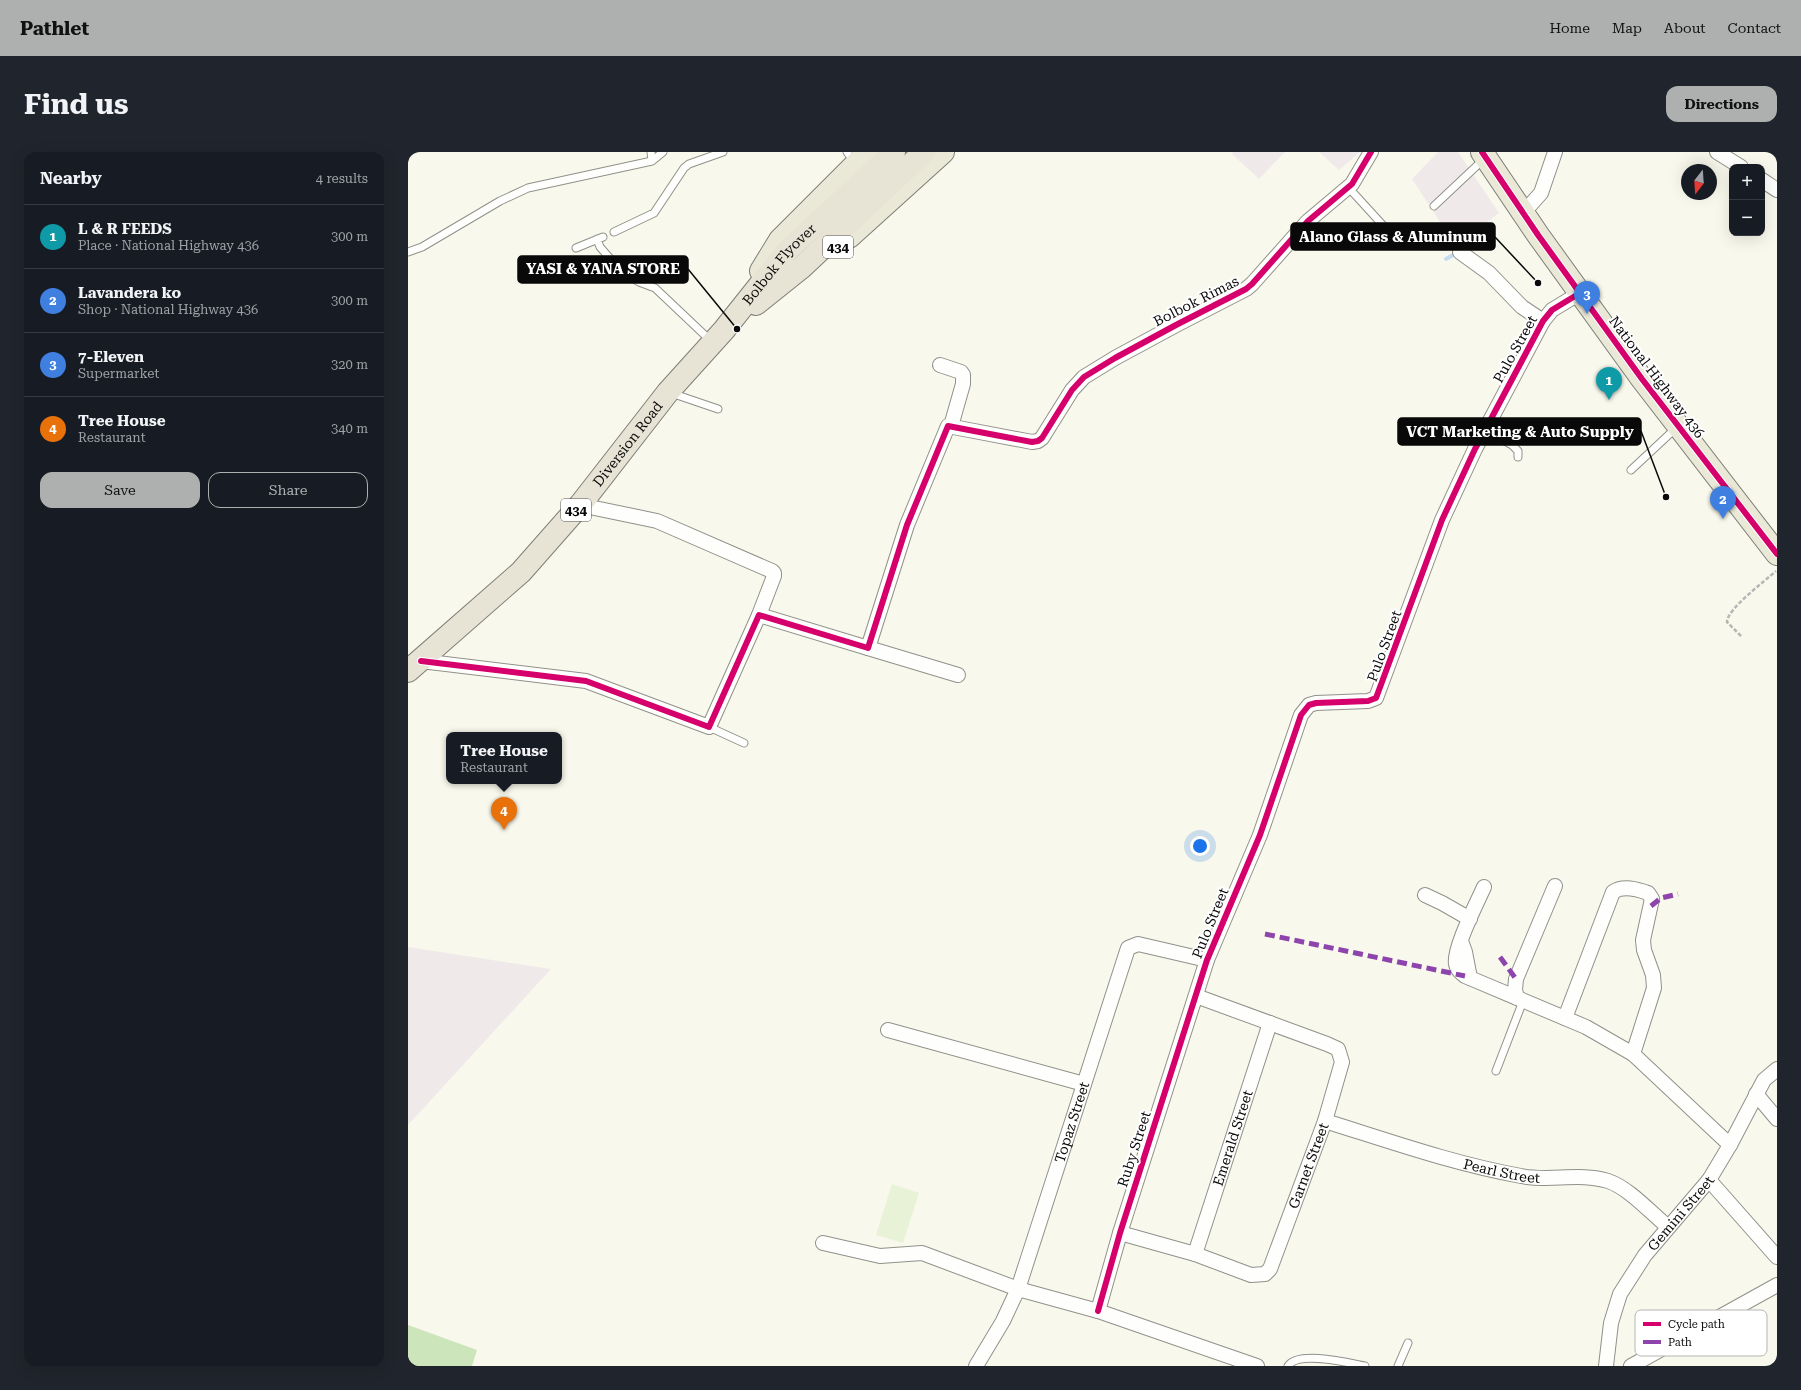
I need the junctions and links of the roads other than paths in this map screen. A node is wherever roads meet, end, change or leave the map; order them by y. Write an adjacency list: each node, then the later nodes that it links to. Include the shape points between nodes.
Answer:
1 (651, 152): 12 (lane)
2 (663, 152): 12 (lane)
3 (723, 152): 20 (lane, via 689,164 654,213)
4 (894, 152): 17 (highway, Bolbok Flyover / 434)
5 (924, 152): 17 (highway, Bolbok Flyover / 434)
6 (943, 152): 27 (main road, Diversion Road / 434, via 810,272)
7 (1371, 152): 15 (street, Bolbok Rimas, via 1358,176)
8 (1555, 152): 19 (street, via 1541,193)
9 (1717, 152): 13 (street)
10 (1484, 155): 18 (lane); 19 (main road, National Highway 436)
11 (857, 156): 27 (main road, Diversion Road / 434, via 780,240)
12 (652, 161): 23 (lane, via 528,188 500,201 422,247)
13 (1736, 164)
14 (1765, 182): 16 (street)
15 (1348, 187): 21 (lane); 31 (street, Bolbok Rimas, via 1308,221 1257,280 1246,289 1169,328 1084,377 1072,390 1038,441 1032,442)
16 (1777, 190)
17 (865, 193): 27 (highway, Bolbok Flyover / 434, via 800,268)
18 (1434, 206)
19 (1524, 212): 25 (main road, National Highway 436, via 1538,236)
20 (614, 232)
21 (1390, 233)
22 (576, 248): 27 (lane, via 600,238 600,247 621,271 655,288)
23 (408, 252)
24 (1460, 252): 26 (street, via 1489,273 1522,307)
25 (1580, 293): 26 (street, Pulo Street, via 1552,310); 32 (main road, National Highway 436)
26 (1543, 321): 33 (street, Pulo Street)
27 (718, 336): 29 (highway, Diversion Road / 434)
28 (940, 365): 31 (street, via 957,370 963,375 963,384)
29 (668, 392): 30 (lane); 36 (highway, Diversion Road / 434)
30 (718, 409)
31 (951, 426): 39 (street, via 946,429 907,525)
32 (1678, 427): 35 (lane); 37 (main road, National Highway 436)
33 (1485, 430): 34 (lane, via 1512,445 1518,451); 48 (street, Pulo Street, via 1442,520 1376,698 1368,701 1316,702 1309,705 1301,715 1260,835)
34 (1518, 458)
35 (1631, 470)
36 (580, 506): 38 (street, via 657,521 772,571 774,576); 40 (highway, Diversion Road / 434, via 521,572)
37 (1777, 554)
38 (759, 615): 39 (street); 42 (street)
39 (868, 648): 41 (street)
40 (415, 666): 42 (street, via 586,681)
41 (958, 675)
42 (709, 727): 43 (lane)
43 (744, 743)
44 (1555, 886): 50 (street, via 1516,979 1515,990)
45 (1484, 887): 47 (street)
46 (1425, 895): 47 (street)
47 (1470, 919): 50 (street, via 1456,959 1458,970)
48 (1207, 960): 49 (street, Pulo Street); 57 (street, Topaz Street, via 1138,944 1128,948)
49 (1196, 996): 52 (street); 64 (street, Ruby Street)
50 (1520, 1000): 51 (street); 56 (lane)
51 (1565, 1018): 54 (street); 54 (street, via 1613,892 1624,888 1648,893 1652,899 1643,940 1654,988)
52 (1270, 1023): 60 (street, Garnet Street, via 1333,1046 1341,1054 1342,1062); 66 (street, Emerald Street)
53 (888, 1030): 57 (street)
54 (1633, 1054): 61 (street)
55 (1777, 1069): 58 (street, Gemini Street, via 1764,1080)
56 (1496, 1071)
57 (1084, 1084): 69 (street, Topaz Street)
58 (1756, 1094): 59 (street); 61 (street, Gemini Street)
59 (1777, 1119)
60 (1325, 1121): 63 (street, Pearl Street, via 1444,1157 1520,1176 1608,1180 1619,1186); 66 (street, Garnet Street, via 1270,1269 1265,1274 1251,1275)
61 (1730, 1145): 62 (street, Gemini Street)
62 (1709, 1180): 63 (street, Gemini Street); 67 (street)
63 (1668, 1227): 79 (street, Gemini Street, via 1645,1255 1620,1294 1611,1323)
64 (1120, 1233): 66 (street); 71 (street, Ruby Street)
65 (823, 1243): 69 (street, via 880,1256 922,1253)
66 (1195, 1254)
67 (1777, 1257)
68 (1777, 1285): 70 (street)
69 (1018, 1289): 71 (street); 74 (street, Topaz Street, via 1003,1321)
70 (1732, 1310)
71 (1098, 1311): 75 (street)
72 (1408, 1343): 78 (lane)
73 (1649, 1356): 80 (street)
74 (976, 1366)
75 (1257, 1366)
76 (1288, 1366): 77 (lane, via 1295,1360 1321,1359)
77 (1365, 1366)
78 (1398, 1366)
79 (1606, 1366)
80 (1631, 1366)

